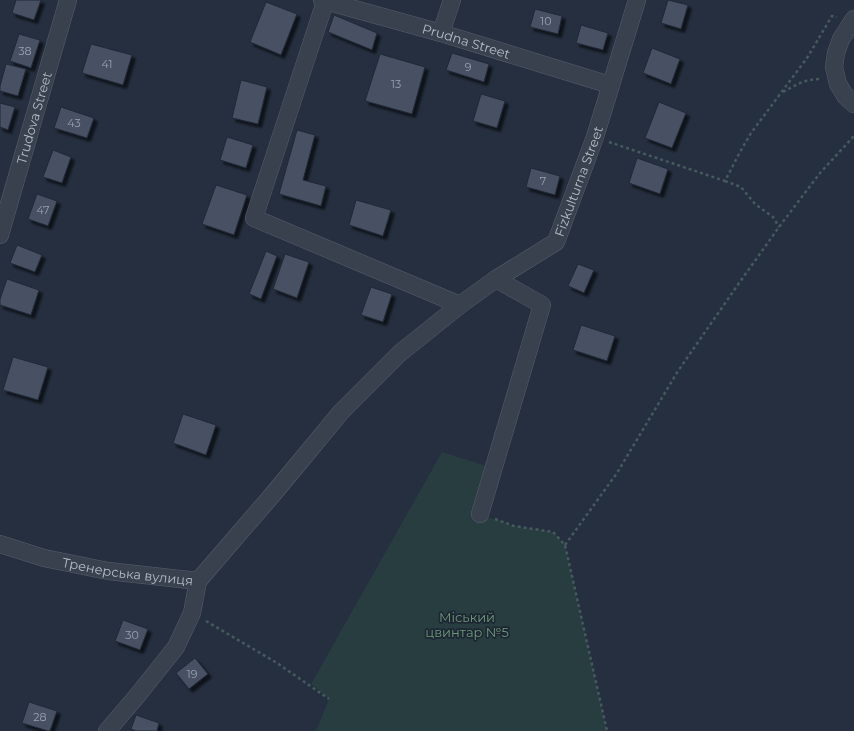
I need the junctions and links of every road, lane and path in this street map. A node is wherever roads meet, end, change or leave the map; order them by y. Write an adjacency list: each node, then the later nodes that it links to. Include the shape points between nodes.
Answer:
1 (68, 0): 15 (street, Trudova Street)
2 (452, 0): 6 (street)
3 (637, 0): 8 (street, Fizkulturna Street)
4 (324, 1): 6 (street, Prudna Street); 17 (street, via 254,218)
5 (854, 20): 7 (street, via 841,39 836,54 834,67); 9 (path, via 832,16 807,58)
6 (442, 33): 8 (street, Prudna Street)
7 (837, 78): 9 (path, via 803,81); 10 (street, via 846,97)
8 (610, 85): 12 (street, Fizkulturna Street)
9 (780, 94): 13 (path, via 751,133)
10 (854, 104)
11 (854, 136): 14 (path, via 820,173)
12 (594, 137): 13 (path); 16 (street, Fizkulturna Street, via 556,242)
13 (725, 181): 14 (path, via 741,187)
14 (779, 227): 20 (path, via 678,371 617,473)
15 (0, 235)
16 (496, 279): 17 (street, Fizkulturna Street); 18 (street, via 542,305)
17 (460, 305): 21 (street, Fizkulturna Street, via 400,353 341,412)
18 (480, 514): 20 (path, via 514,526 553,532)
19 (0, 544): 21 (street, Тренерська вулиця, via 44,558 108,571)
20 (565, 545): 25 (path)
21 (198, 581): 22 (street, Тренерська вулиця)
22 (192, 613): 23 (path, via 277,663); 24 (street, Тренерська вулиця, via 176,647)
23 (329, 698)
24 (106, 731)
25 (606, 731)

